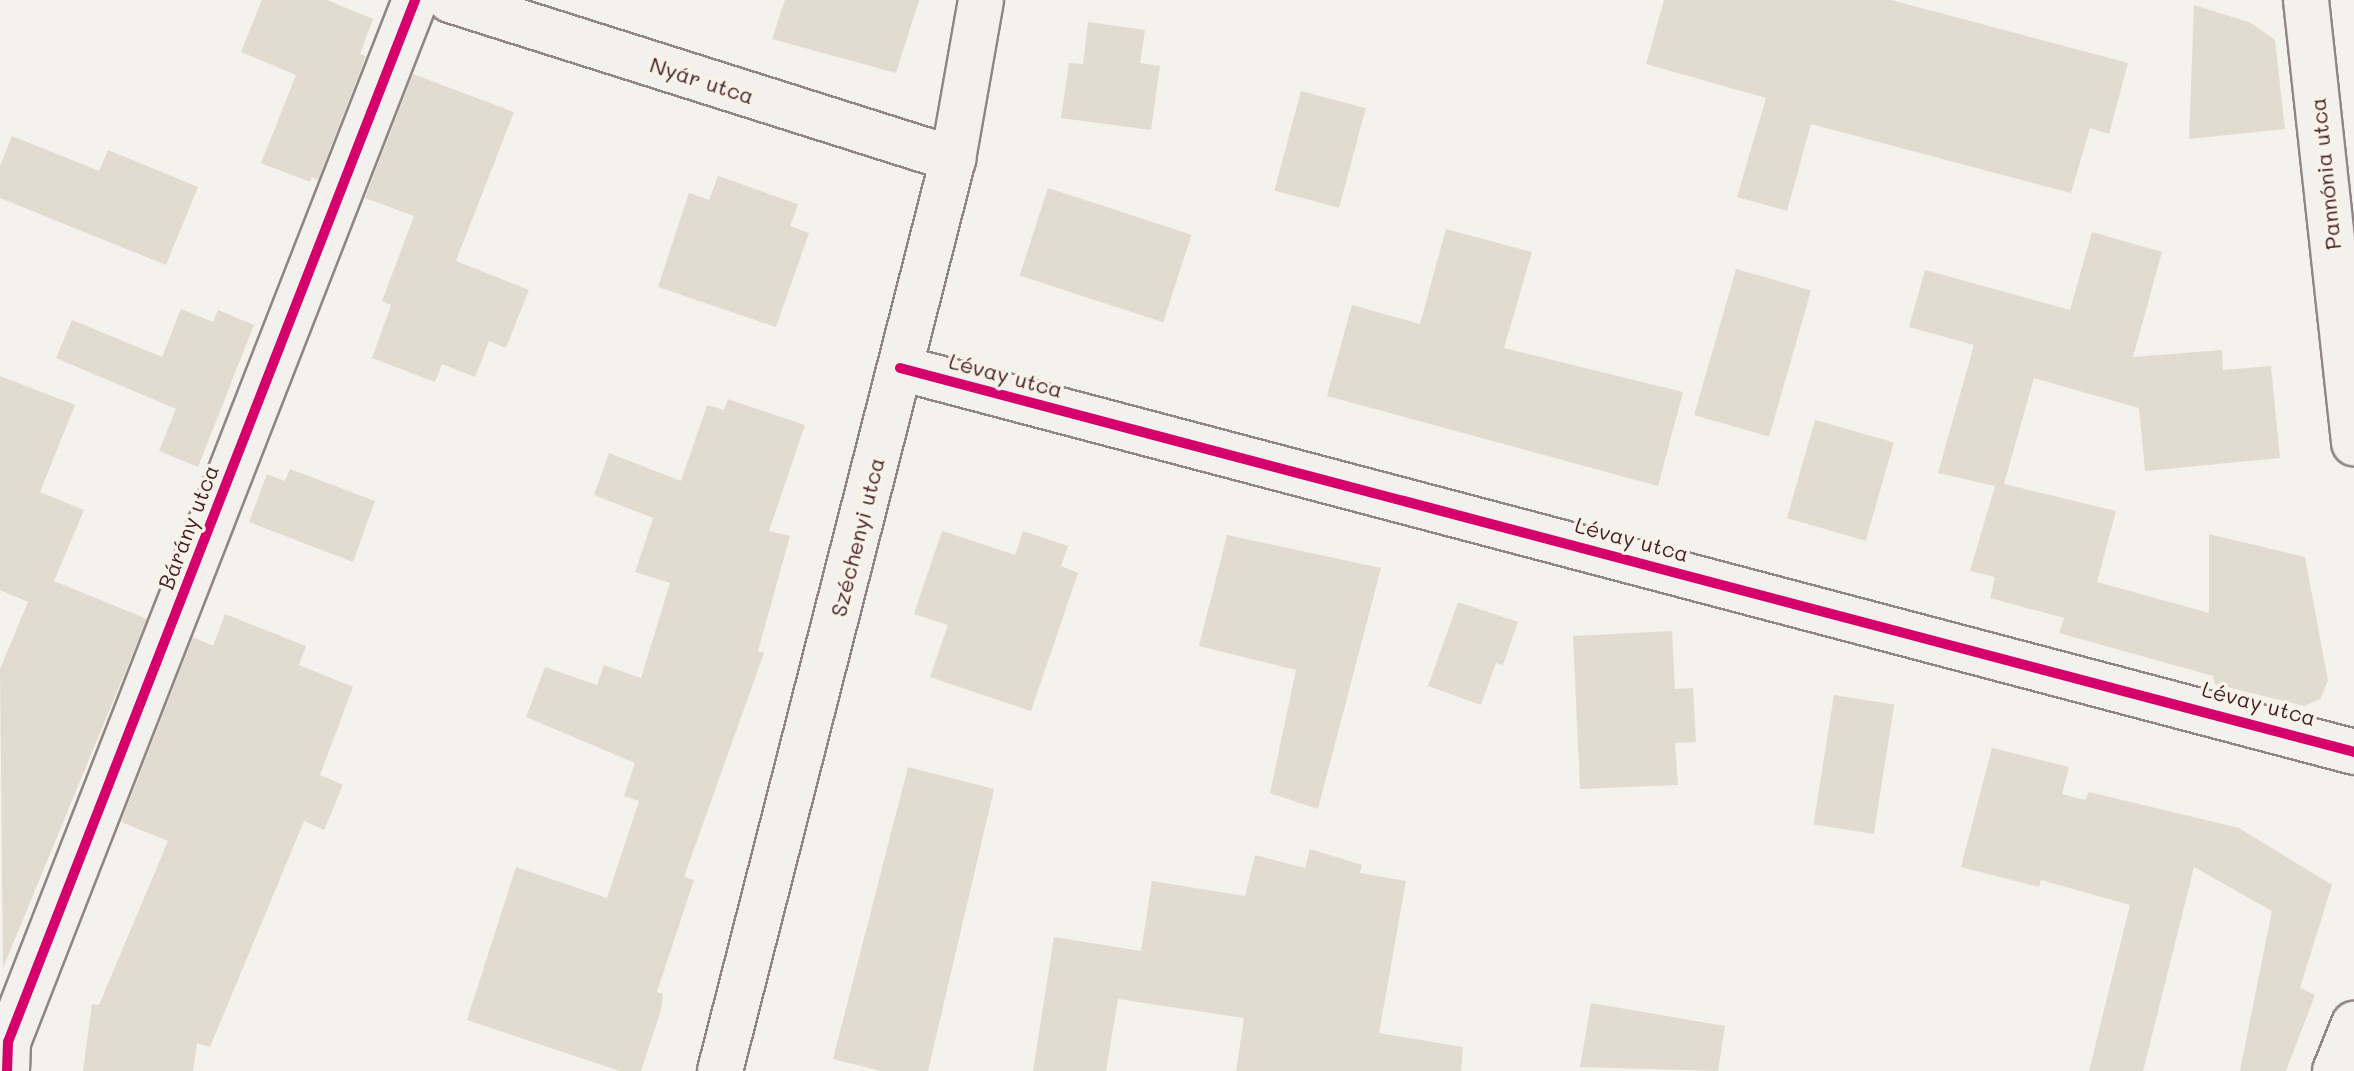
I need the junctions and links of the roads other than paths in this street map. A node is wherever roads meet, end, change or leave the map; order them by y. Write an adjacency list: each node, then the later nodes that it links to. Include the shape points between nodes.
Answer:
1 (415, 0): 10 (street, Bárány utca, via 8,1042)
2 (450, 0): 5 (street, Nyár utca)
3 (981, 0): 5 (street, Széchenyi utca)
4 (2306, 0): 7 (street, Pannónia utca)
5 (953, 159): 6 (street, Széchenyi utca)
6 (900, 368): 8 (street, Lévay utca); 11 (street, Széchenyi utca)
7 (2354, 443)
8 (2354, 752)
9 (2354, 1024): 12 (street)
10 (7, 1071)
11 (720, 1071)
12 (2335, 1071)

